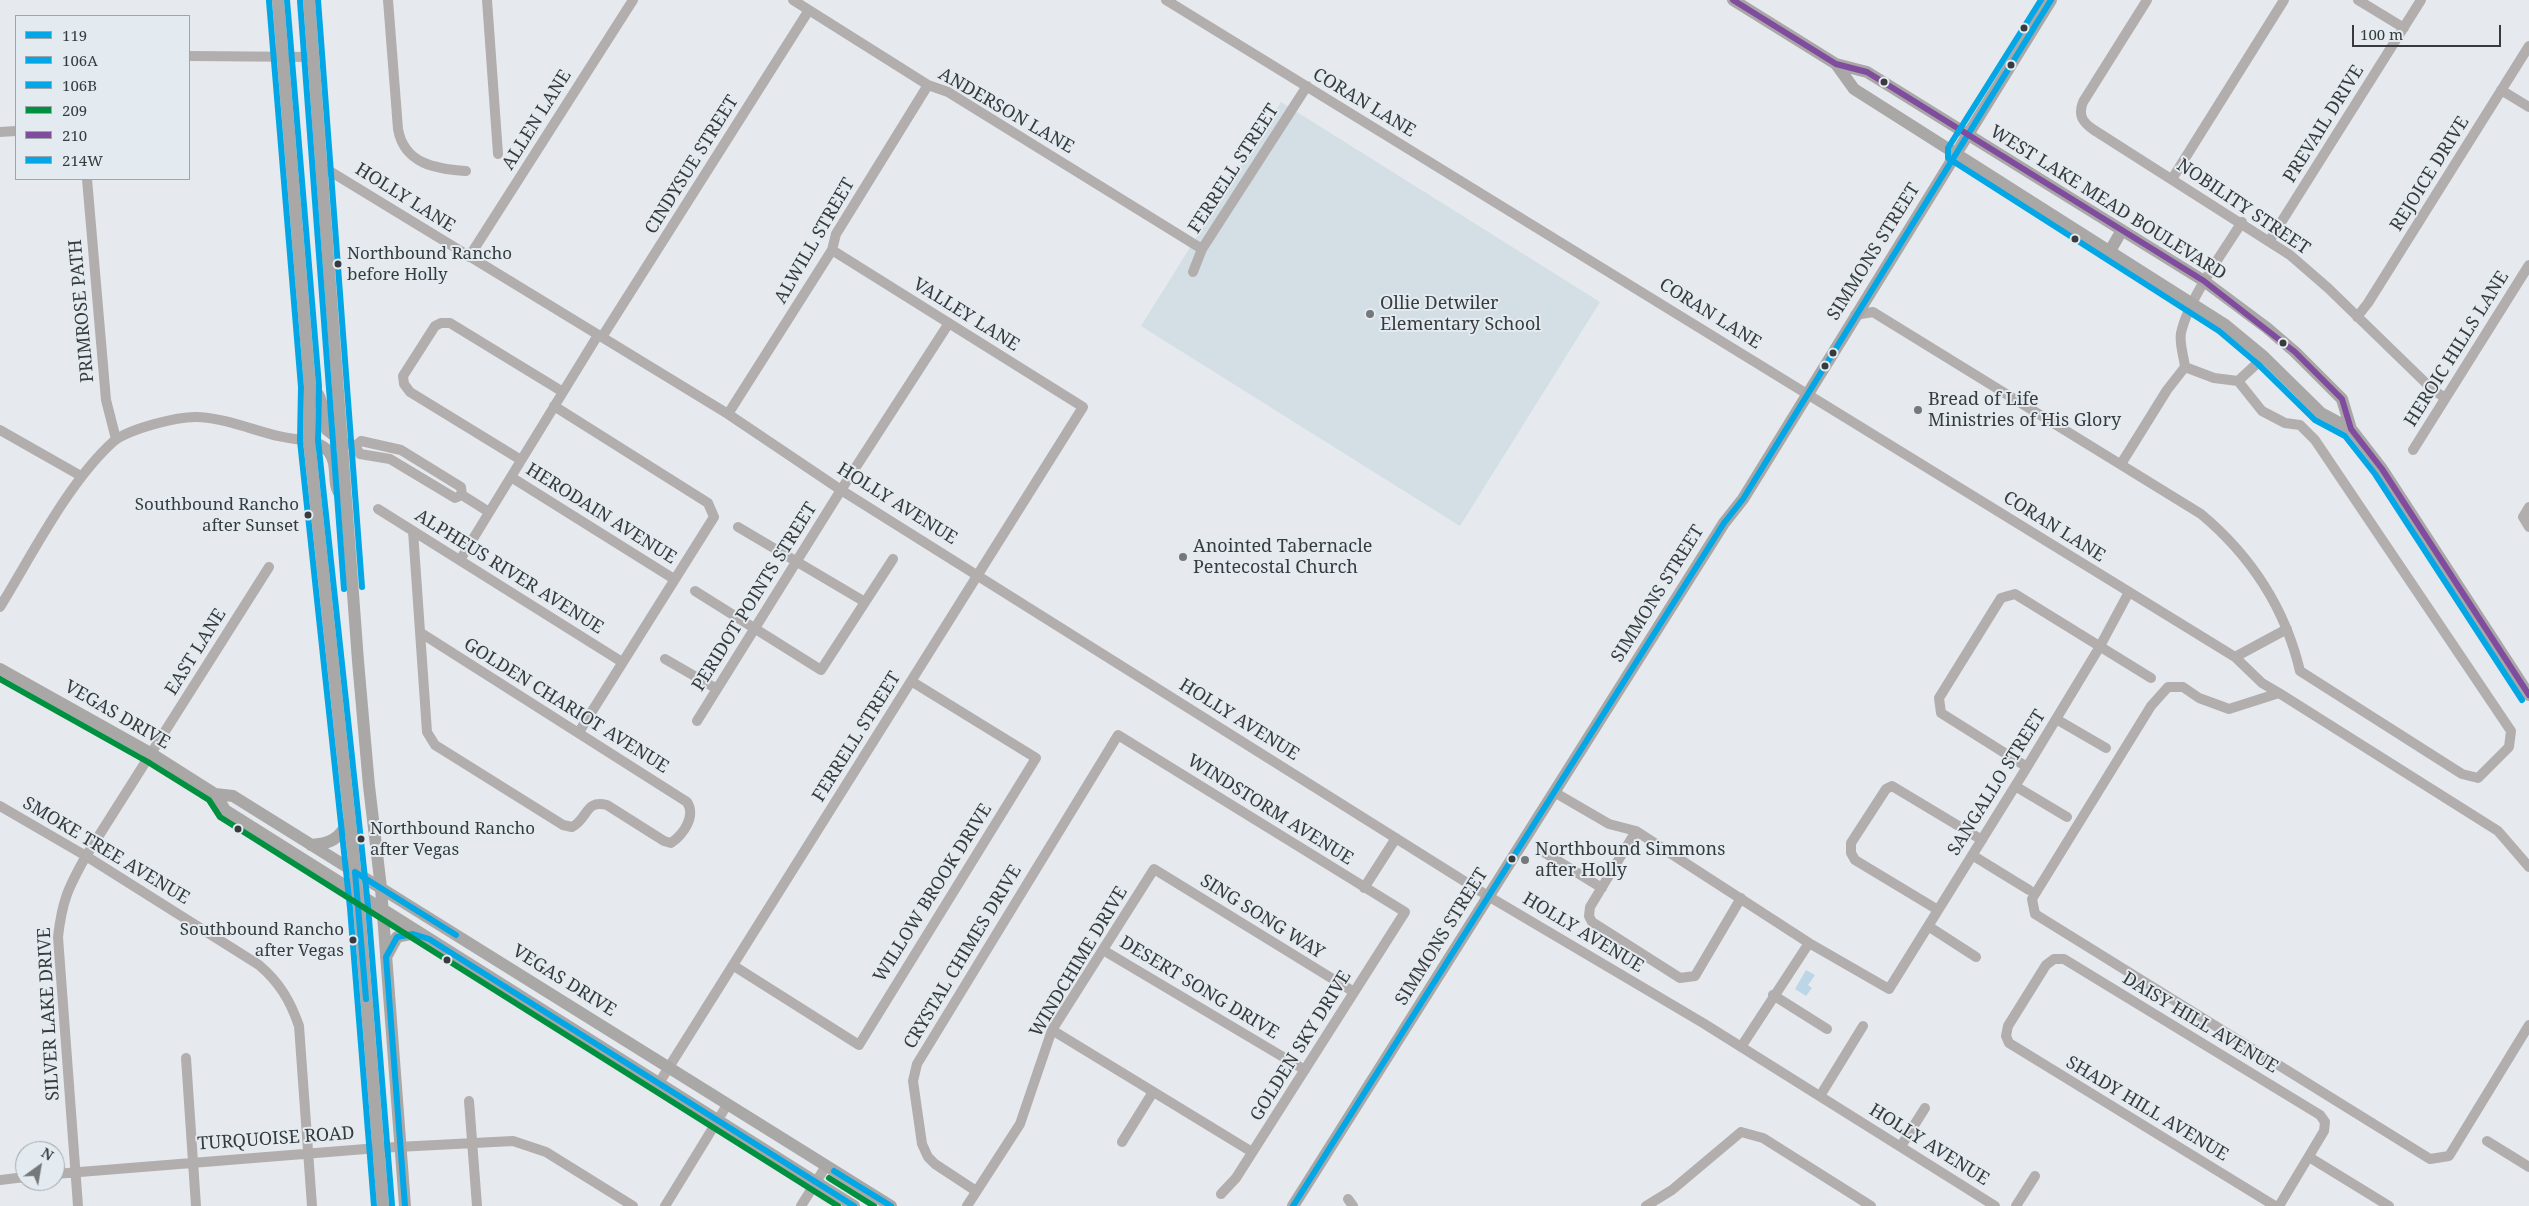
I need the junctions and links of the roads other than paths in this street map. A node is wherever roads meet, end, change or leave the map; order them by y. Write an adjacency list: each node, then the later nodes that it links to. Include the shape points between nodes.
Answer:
1 (278, 0): 18 (main road)
2 (310, 0): 19 (main road)
3 (388, 0): 31 (street, via 402,145 435,169)
4 (487, 0): 29 (street)
5 (633, 0): 40 (street, ALLEN LANE)
6 (793, 0): 14 (street, ANDERSON LANE)
7 (1166, 0): 22 (street, CORAN LANE)
8 (1733, 0): 20 (main road, WEST LAKE MEAD BOULEVARD)
9 (2051, 0): 27 (main road, SIMMONS STREET)
10 (2147, 0): 32 (street, NOBILITY STREET, via 2086,97 2080,115 2094,130)
11 (2284, 0): 32 (street)
12 (2358, 0): 15 (street)
13 (2421, 0): 15 (street, PREVAIL DRIVE)
14 (809, 10): 21 (street, ANDERSON LANE); 48 (street, CINDYSUE STREET)
15 (2404, 28): 36 (street, PREVAIL DRIVE)
16 (2529, 46): 23 (street, REJOICE DRIVE)
17 (190, 56): 18 (street)
18 (283, 56): 19 (street); 52 (main road)
19 (314, 57): 30 (main road)
20 (1836, 64): 27 (main road, WEST LAKE MEAD BOULEVARD, via 1867,72); 28 (main road, WEST LAKE MEAD BOULEVARD, via 1854,89)
21 (928, 84): 37 (street, ANDERSON LANE, via 948,92); 38 (street, ALWILL STREET, via 836,234)
22 (1306, 86): 37 (street, FERRELL STREET); 54 (street, CORAN LANE)
23 (2501, 90): 24 (street); 46 (street, REJOICE DRIVE)
24 (2529, 107)
25 (15, 131): 26 (street)
26 (0, 132)
27 (1966, 134): 28 (main road, SIMMONS STREET); 35 (main road, WEST LAKE MEAD BOULEVARD)
28 (1955, 153): 39 (main road, WEST LAKE MEAD BOULEVARD); 45 (main road, SIMMONS STREET)
29 (498, 154)
30 (323, 167): 40 (street, HOLLY LANE); 63 (main road)
31 (466, 171)
32 (2172, 179): 34 (street, NOBILITY STREET)
33 (86, 180): 61 (street, PRIMROSE PATH, via 106,400)
34 (2242, 222): 36 (street, NOBILITY STREET); 43 (street)
35 (2122, 230): 39 (main road); 43 (main road, WEST LAKE MEAD BOULEVARD)
36 (2270, 240): 46 (street, NOBILITY STREET, via 2309,271)
37 (1202, 249): 42 (street, FERRELL STREET)
38 (832, 250): 47 (street, VALLEY LANE); 58 (street, ALWILL STREET)
39 (2110, 251): 44 (main road, WEST LAKE MEAD BOULEVARD)
40 (469, 257): 48 (street, HOLLY AVENUE)
41 (2529, 265): 55 (street, HEROIC HILLS LANE)
42 (1194, 272)
43 (2204, 281): 44 (street); 59 (main road, WEST LAKE MEAD BOULEVARD, via 2302,358 2342,399)
44 (2194, 304): 49 (main road, WEST LAKE MEAD BOULEVARD); 50 (street, via 2180,335)
45 (1855, 315): 54 (main road, SIMMONS STREET); 66 (street, via 1875,313)
46 (2357, 317): 55 (street, NOBILITY STREET)
47 (949, 324): 57 (street, VALLEY LANE); 69 (street, PERIDOT POINTS STREET)
48 (600, 336): 53 (street, CINDYSUE STREET); 58 (street, HOLLY AVENUE)
49 (2264, 357): 51 (street); 59 (main road, WEST LAKE MEAD BOULEVARD, via 2321,413)
50 (2185, 367): 51 (street, via 2214,378); 66 (street)
51 (2238, 381): 88 (street, via 2262,411 2286,423 2300,425 2315,440 2511,731 2509,747 2478,778 2462,774 2300,670)
52 (310, 387): 62 (main road); 63 (main road, via 322,401 327,430)
53 (563, 392): 56 (street, CINDYSUE STREET); 65 (street, via 450,322 435,326 403,376 410,392)
54 (1807, 393): 84 (street, CORAN LANE); 108 (main road, SIMMONS STREET, via 1743,499 1724,523)
55 (2445, 398): 64 (street, HEROIC HILLS LANE)
56 (554, 406): 65 (street, CINDYSUE STREET); 82 (street, via 713,509 714,517)
57 (1083, 408): 81 (street, FERRELL STREET)
58 (728, 414): 69 (street, HOLLY AVENUE)
59 (2351, 429): 99 (main road, WEST LAKE MEAD BOULEVARD, via 2382,469)
60 (0, 430): 67 (street)
61 (116, 440): 62 (street, via 161,421 195,417 240,423 288,440); 67 (street)
62 (309, 440): 70 (main road, via 324,447 332,456 336,487); 112 (main road)
63 (349, 444): 70 (main road); 73 (street, via 360,454 390,459 454,498 462,495)
64 (2413, 450)
65 (521, 460): 68 (street, CINDYSUE STREET)
66 (2120, 464): 88 (street, via 2201,514 2224,533 2270,592)
67 (81, 476): 86 (street)
68 (511, 477): 73 (street, CINDYSUE STREET); 82 (street, HERODAIN AVENUE)
69 (841, 490): 79 (street, PERIDOT POINTS STREET); 81 (street, HOLLY AVENUE)
70 (346, 500): 123 (main road, via 369,786)
71 (2529, 507): 75 (street, via 2523,517)
72 (378, 509): 76 (street, ALPHEUS RIVER AVENUE)
73 (490, 512): 78 (street, CINDYSUE STREET)
74 (738, 527): 79 (street)
75 (2529, 527)
76 (413, 531): 78 (street, ALPHEUS RIVER AVENUE); 89 (street)
77 (893, 559): 85 (street)
78 (460, 560): 93 (street, ALPHEUS RIVER AVENUE)
79 (796, 561): 85 (street); 87 (street, PERIDOT POINTS STREET)
80 (269, 567): 105 (street, EAST LANE)
81 (978, 574): 96 (street, FERRELL STREET); 114 (street, HOLLY AVENUE)
82 (674, 579): 93 (street)
83 (695, 591): 87 (street)
84 (2129, 592): 90 (street, SANGALLO STREET); 91 (street, CORAN LANE)
85 (865, 602): 87 (street, via 821,670)
86 (0, 607)
87 (755, 628): 97 (street, PERIDOT POINTS STREET)
88 (2287, 629): 91 (street)
89 (421, 633): 102 (street, GOLDEN CHARIOT AVENUE); 102 (street, GOLDEN CHARIOT AVENUE, via 430,739 435,745 563,825 572,827 579,823 590,806 598,802 607,804 664,841 671,843 677,839 692,816 687,802)
90 (2099, 648): 95 (street); 100 (street, SANGALLO STREET); 106 (street, via 2015,594 2009,594 2001,598 1939,698 1941,713)
91 (2235, 657): 98 (street, CORAN LANE, via 2262,683)
92 (665, 659): 97 (street)
93 (622, 662): 102 (street)
94 (0, 669): 105 (main road, VEGAS DRIVE)
95 (2151, 678)
96 (911, 681): 140 (street, FERRELL STREET); 140 (street, WILLOW BROOK DRIVE, via 1036,758 859,1045)
97 (717, 689): 101 (street, PERIDOT POINTS STREET)
98 (2279, 693): 120 (street, CORAN LANE, via 2498,831); 143 (street, via 2229,709 2199,698 2183,687 2168,687 2151,706 2032,899 2035,914 2430,1159 2449,1156)
99 (2529, 694)
100 (2056, 719): 104 (street); 106 (street, SANGALLO STREET)
101 (697, 721)
102 (578, 732)
103 (1118, 735): 124 (street, WINDSTORM AVENUE); 176 (street, CRYSTAL CHIMES DRIVE, via 914,1073 924,1149 935,1164)
104 (2106, 748)
105 (152, 754): 109 (main road, VEGAS DRIVE); 119 (street, SILVER LAKE DRIVE)
106 (2027, 767): 107 (street, SANGALLO STREET)
107 (2015, 786): 111 (street); 115 (street, SANGALLO STREET)
108 (1554, 792): 113 (street, via 1609,824); 128 (main road, SIMMONS STREET)
109 (215, 794): 116 (main road, VEGAS DRIVE, via 233,796); 127 (main road, VEGAS DRIVE, via 225,810)
110 (0, 806): 119 (street, SMOKE TREE AVENUE)
111 (2068, 817)
112 (348, 822): 116 (main road, via 334,841); 122 (main road)
113 (1636, 831): 125 (street); 129 (street)
114 (1396, 838): 124 (street); 128 (street, HOLLY AVENUE)
115 (1982, 840): 118 (street, SANGALLO STREET); 131 (street, via 1892,786 1886,789 1851,842 1855,860)
116 (312, 845): 122 (main road, VEGAS DRIVE)
117 (1545, 854): 125 (street)
118 (1972, 855): 126 (street); 131 (street, SANGALLO STREET)
119 (86, 856): 165 (street, SMOKE TREE AVENUE, via 259,964 278,982 299,1026); 170 (street, SILVER LAKE DRIVE, via 62,907 58,937)
120 (2529, 867)
121 (1154, 869): 136 (street, WINDCHIME DRIVE); 141 (street, SING SONG WAY)
122 (355, 872): 123 (main road, VEGAS DRIVE); 127 (main road)
123 (381, 888): 130 (main road); 149 (main road, VEGAS DRIVE)
124 (1364, 888): 132 (street, WINDSTORM AVENUE)
125 (1602, 888): 129 (street, via 1590,908 1592,922 1680,978 1695,976)
126 (2029, 890)
127 (357, 894): 130 (main road, VEGAS DRIVE); 163 (main road)
128 (1488, 896): 147 (street, HOLLY AVENUE); 190 (main road, SIMMONS STREET)
129 (1741, 898): 135 (street)
130 (382, 910): 134 (main road, VEGAS DRIVE); 137 (main road)
131 (1938, 910): 133 (street, SANGALLO STREET)
132 (1405, 912): 141 (street, GOLDEN SKY DRIVE)
133 (1928, 926): 135 (street, SANGALLO STREET, via 1888,989); 138 (street)
134 (422, 935): 137 (main road, via 397,938); 151 (main road, VEGAS DRIVE)
135 (1809, 943): 142 (street)
136 (1103, 950): 146 (street, WINDCHIME DRIVE); 150 (street, DESERT SONG DRIVE)
137 (386, 957): 161 (main road)
138 (1976, 958)
139 (2054, 958): 166 (street, DAISY HILL AVENUE, via 2064,959 2320,1115 2325,1122 2324,1131); 195 (street, SHADY HILL AVENUE, via 2046,965 2008,1026 2006,1036 2012,1046)
140 (734, 966): 149 (street, FERRELL STREET)
141 (1354, 992): 150 (street, GOLDEN SKY DRIVE)
142 (1773, 995): 145 (street); 147 (street)
143 (2529, 1025)
144 (1863, 1026): 153 (street)
145 (1827, 1029)
146 (1052, 1030): 152 (street); 176 (street, WINDCHIME DRIVE, via 1020,1124)
147 (1741, 1047): 153 (street, HOLLY AVENUE)
148 (186, 1058): 167 (street)
149 (668, 1067): 151 (street, FERRELL STREET); 155 (main road, VEGAS DRIVE)
150 (1305, 1070): 164 (street, GOLDEN SKY DRIVE)
151 (659, 1083): 157 (main road, VEGAS DRIVE)
152 (1153, 1092): 159 (street); 164 (street)
153 (1820, 1096): 162 (street, HOLLY AVENUE)
154 (468, 1100): 160 (street)
155 (727, 1105): 157 (street); 168 (main road, VEGAS DRIVE)
156 (1925, 1108): 162 (street)
157 (718, 1121): 175 (main road, VEGAS DRIVE); 185 (street)
158 (2486, 1140): 169 (street)
159 (1122, 1142)
160 (472, 1143): 161 (street, TURQUOISE ROAD); 183 (street); 184 (street, TURQUOISE ROAD, via 513,1141 546,1152)
161 (401, 1146): 163 (street, TURQUOISE ROAD); 182 (main road)
162 (1901, 1146): 193 (street, HOLLY AVENUE)
163 (378, 1148): 165 (street, TURQUOISE ROAD); 181 (main road)
164 (1252, 1152): 177 (street, GOLDEN SKY DRIVE, via 1236,1178)
165 (308, 1153): 167 (street, TURQUOISE ROAD); 180 (street, SMOKE TREE AVENUE)
166 (2308, 1157): 196 (street); 197 (street)
167 (192, 1162): 170 (street, TURQUOISE ROAD); 179 (street)
168 (826, 1166): 175 (street); 188 (main road, VEGAS DRIVE)
169 (2529, 1167)
170 (75, 1172): 171 (street, TURQUOISE ROAD); 178 (street, SILVER LAKE DRIVE)
171 (65, 1173)
172 (2035, 1176): 194 (street)
173 (15, 1178): 174 (street)
174 (0, 1180)
175 (816, 1182): 186 (street); 187 (main road, VEGAS DRIVE)
176 (976, 1191): 189 (street, WINDCHIME DRIVE)
177 (1221, 1194)
178 (78, 1206)
179 (196, 1206)
180 (312, 1206)
181 (383, 1206)
182 (405, 1206)
183 (477, 1206)
184 (633, 1206)
185 (665, 1206)
186 (801, 1206)
187 (854, 1206)
188 (891, 1206)
189 (967, 1206)
190 (1293, 1206)
191 (1646, 1206): 192 (street, via 1672,1190 1741,1132 1763,1138)
192 (1872, 1206)
193 (1995, 1206)
194 (2016, 1206)
195 (2275, 1206)
196 (2279, 1206)
197 (2389, 1206)

